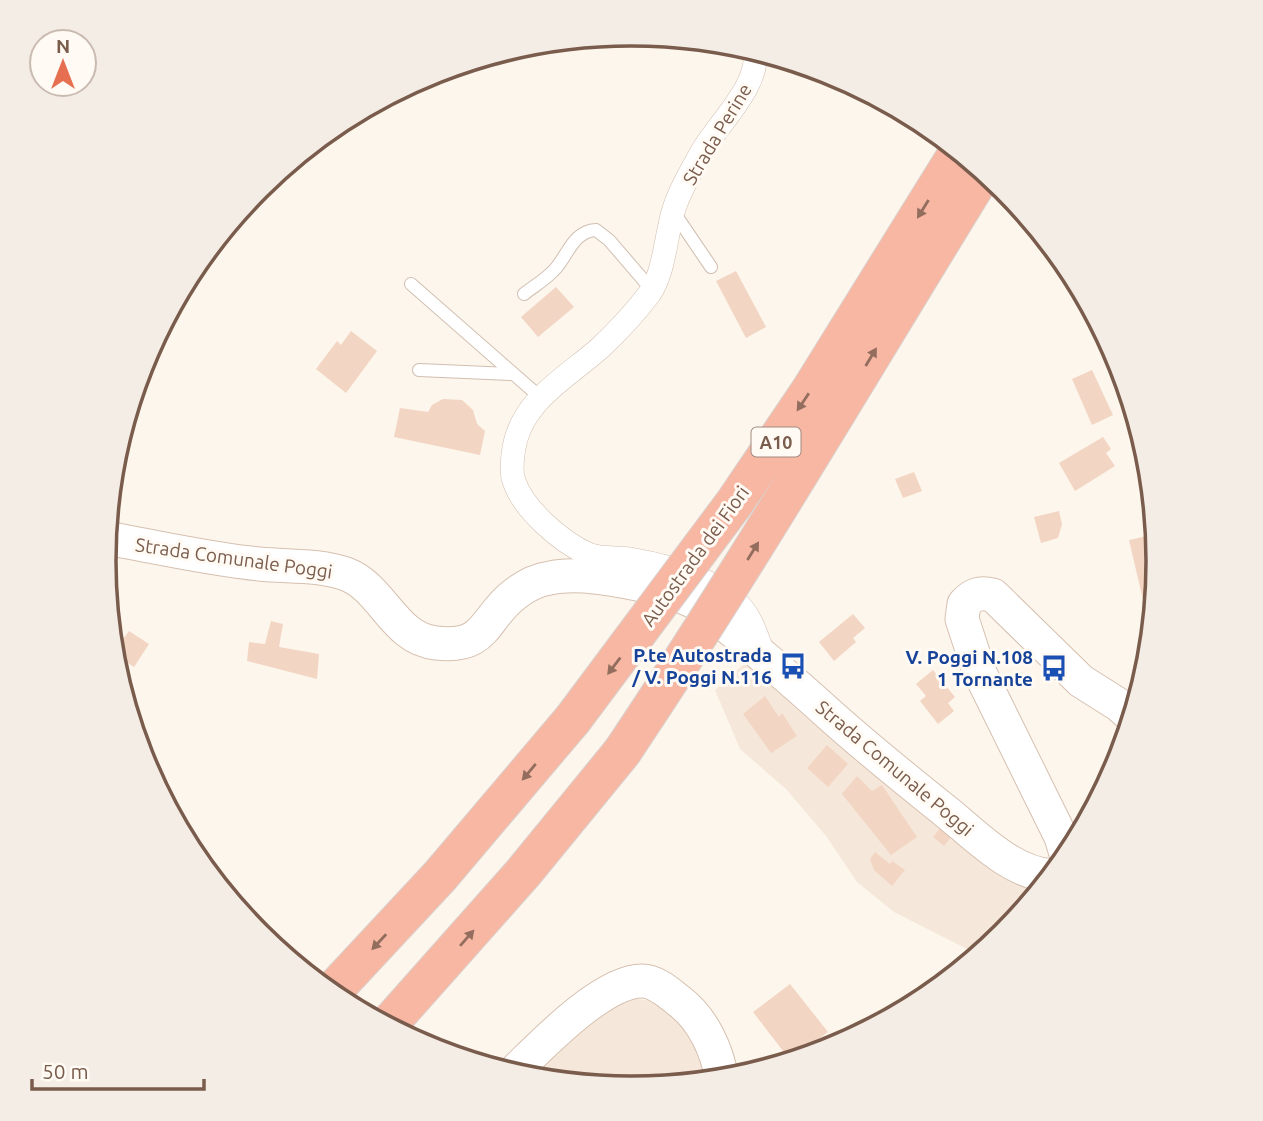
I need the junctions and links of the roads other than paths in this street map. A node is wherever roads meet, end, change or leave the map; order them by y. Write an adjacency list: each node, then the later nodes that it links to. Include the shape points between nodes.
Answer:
1 (756, 61): 4 (street, Strada Perine, via 751,78 702,151)
2 (954, 159): 17 (highway, Autostrada dei Fiori / A10, one-way to 17, bridge, via 810,391 735,502 573,719 440,876)
3 (979, 180): 18 (highway, A10, one-way to 3, bridge, via 622,752 767,528)
4 (673, 211): 5 (lane); 7 (street, Strada Perine)
5 (712, 267)
6 (411, 284): 10 (lane)
7 (652, 290): 8 (lane, via 609,240 596,230 587,230 565,251 556,268); 11 (street, Strada Perine, via 600,348)
8 (524, 294)
9 (419, 370): 10 (lane)
10 (512, 374): 11 (lane)
11 (533, 405): 13 (street, via 516,436 513,479 537,517 590,555 662,566 715,588 748,616)
12 (117, 540): 13 (main road, Strada Comunale Poggi, via 348,575 367,587 401,626 434,643 474,639 513,595 533,582 568,576 642,584 701,605)
13 (764, 656): 16 (main road, Strada Comunale Poggi, via 892,770 978,838 1015,864)
14 (1124, 709): 15 (main road, via 1081,681 993,595 976,594 964,604 962,619 979,671)
15 (1063, 843)
16 (1040, 874)
17 (339, 984)
18 (395, 1018)
19 (523, 1064): 20 (main road, via 606,992 643,981 683,1003 715,1051)
20 (719, 1068)

